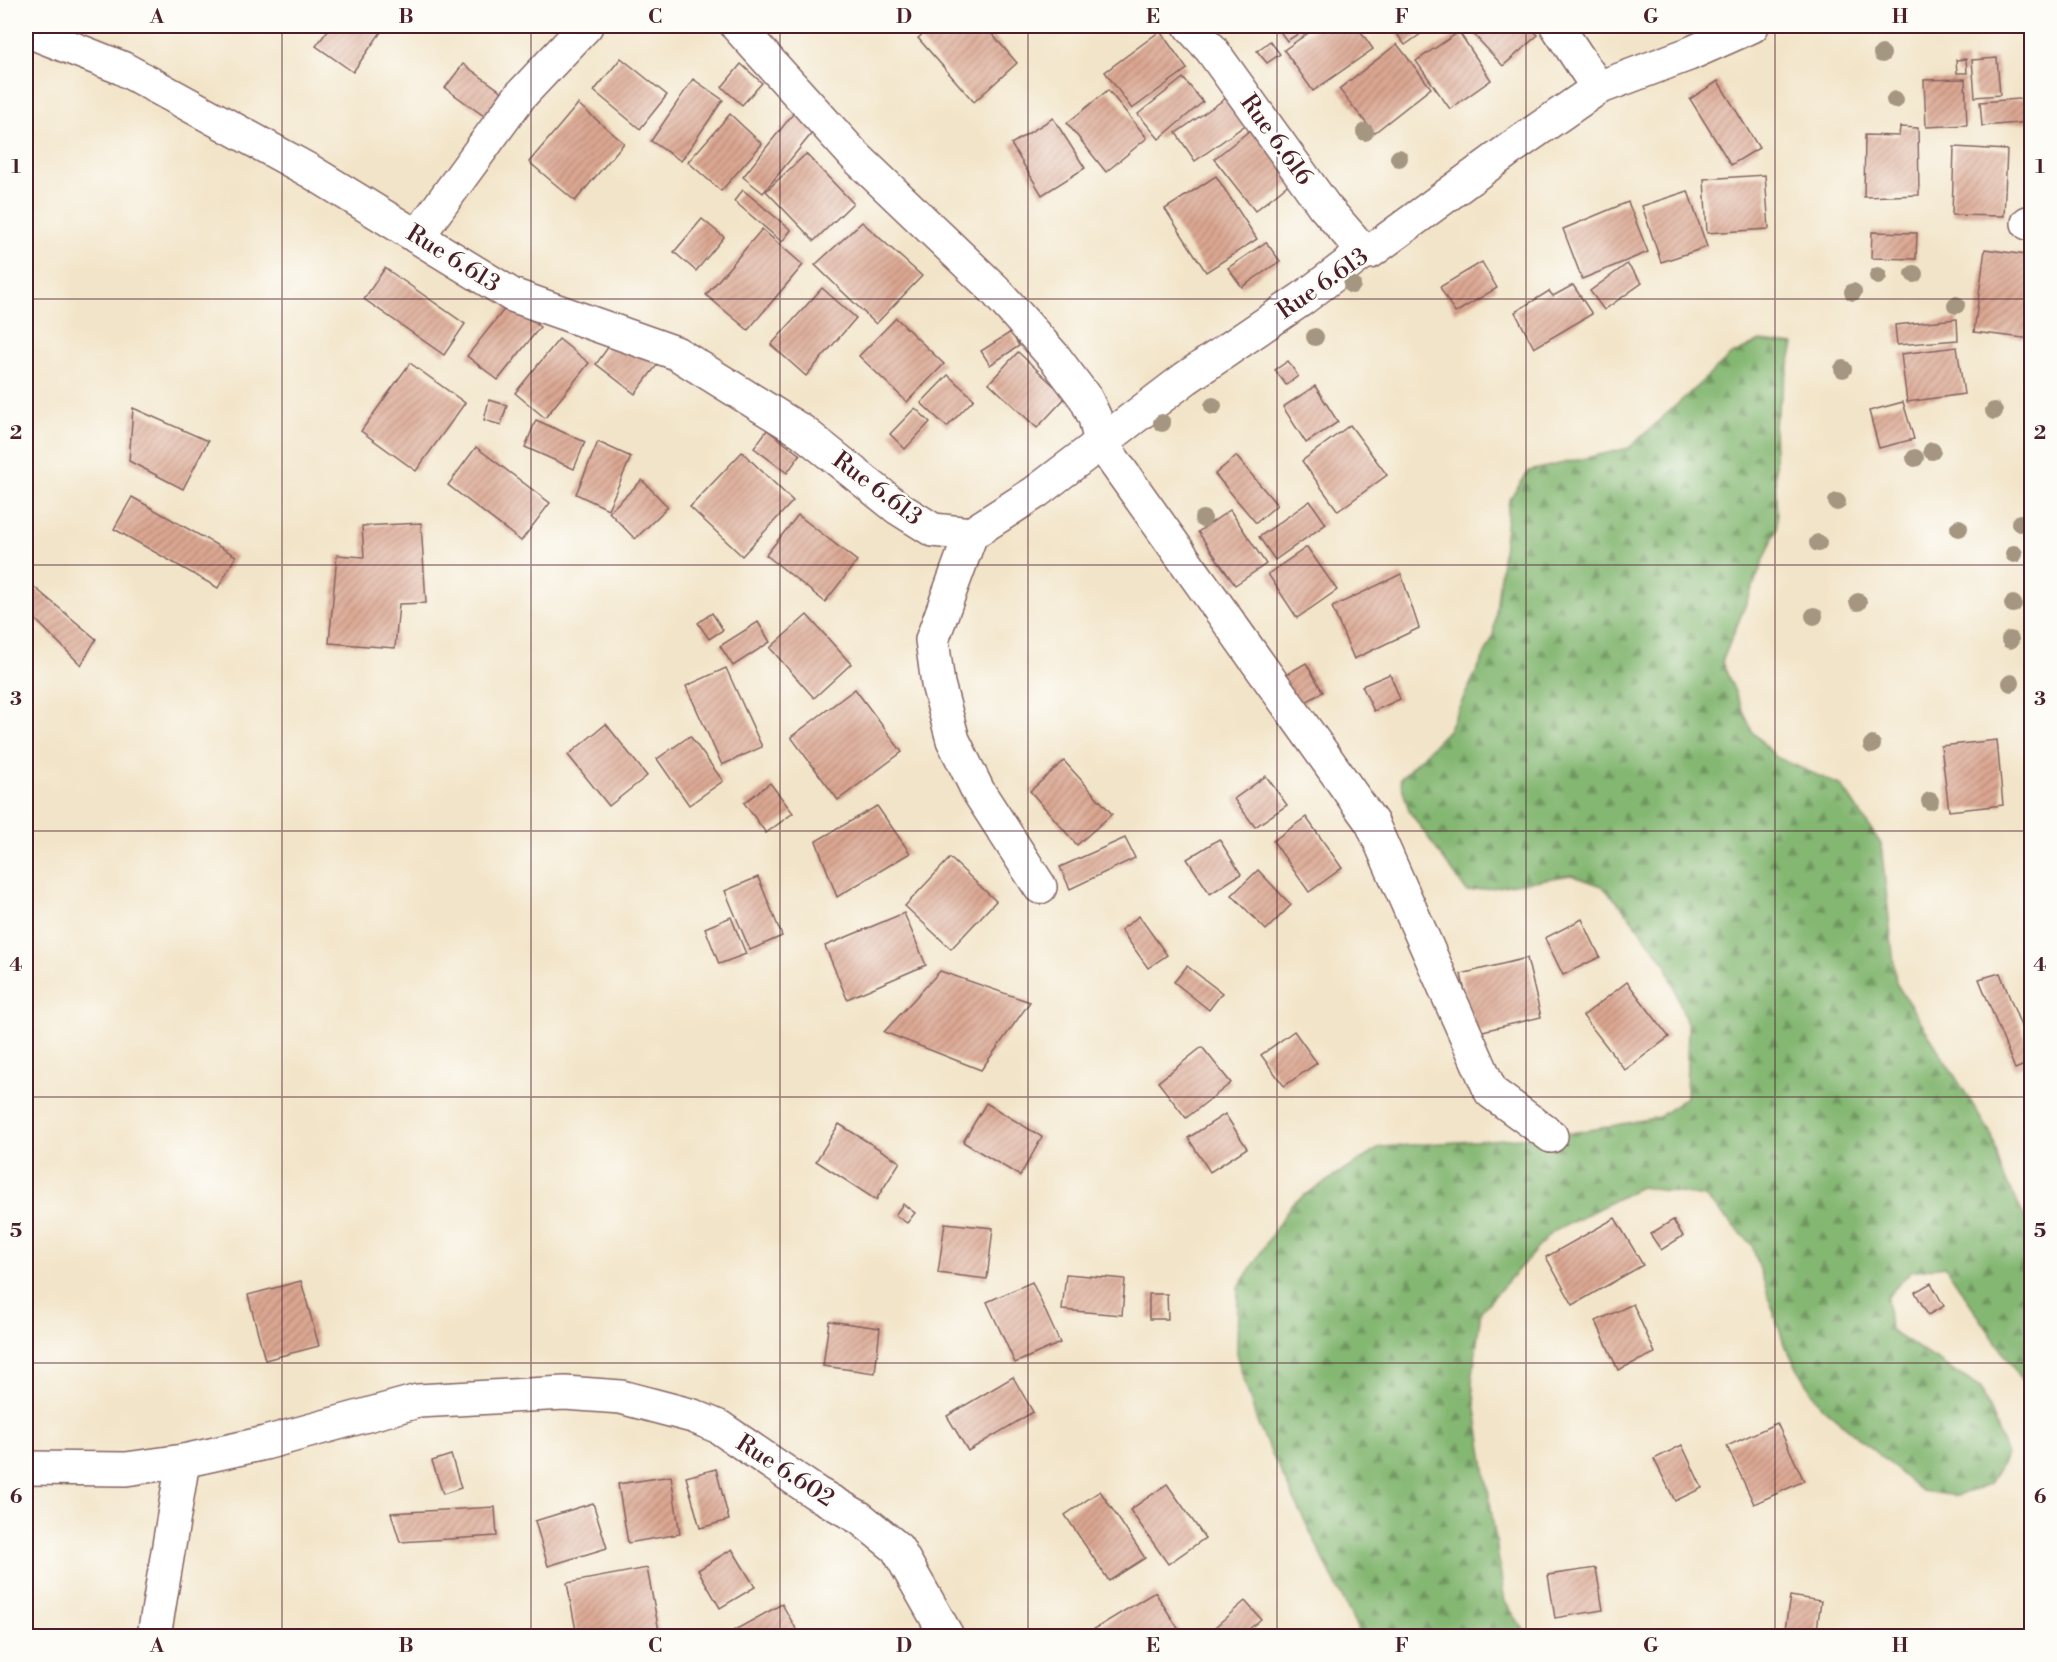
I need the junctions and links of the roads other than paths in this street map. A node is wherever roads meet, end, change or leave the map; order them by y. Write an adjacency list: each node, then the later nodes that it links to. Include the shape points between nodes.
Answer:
1 (586, 26): 8 (street, via 520,96)
2 (737, 26): 10 (street, via 854,154 994,289 1086,399)
3 (1190, 26): 9 (street, Rue 6.616, via 1211,49 1324,206)
4 (1557, 26): 7 (street)
5 (1752, 26): 7 (street, Rue 6.613)
6 (26, 30): 8 (street, Rue 6.613, via 122,68 310,171)
7 (1598, 88): 9 (street, Rue 6.613, via 1370,252)
8 (417, 237): 11 (street, Rue 6.613, via 512,296 676,353 803,432 898,508 933,530)
9 (1364, 252): 10 (street, Rue 6.613)
10 (1101, 443): 11 (street, Rue 6.613, via 1036,492); 13 (street, via 1372,823 1491,1092)
11 (970, 534): 12 (street, via 932,640 938,684 953,740 978,791)
12 (1040, 887)
13 (1551, 1136)
14 (183, 1461): 15 (street, Rue 6.602, via 126,1469); 16 (street); 17 (street, Rue 6.602, via 418,1401 566,1393 621,1397 720,1427 816,1493 860,1518 897,1548)
15 (26, 1468)
16 (154, 1636)
17 (947, 1636)

